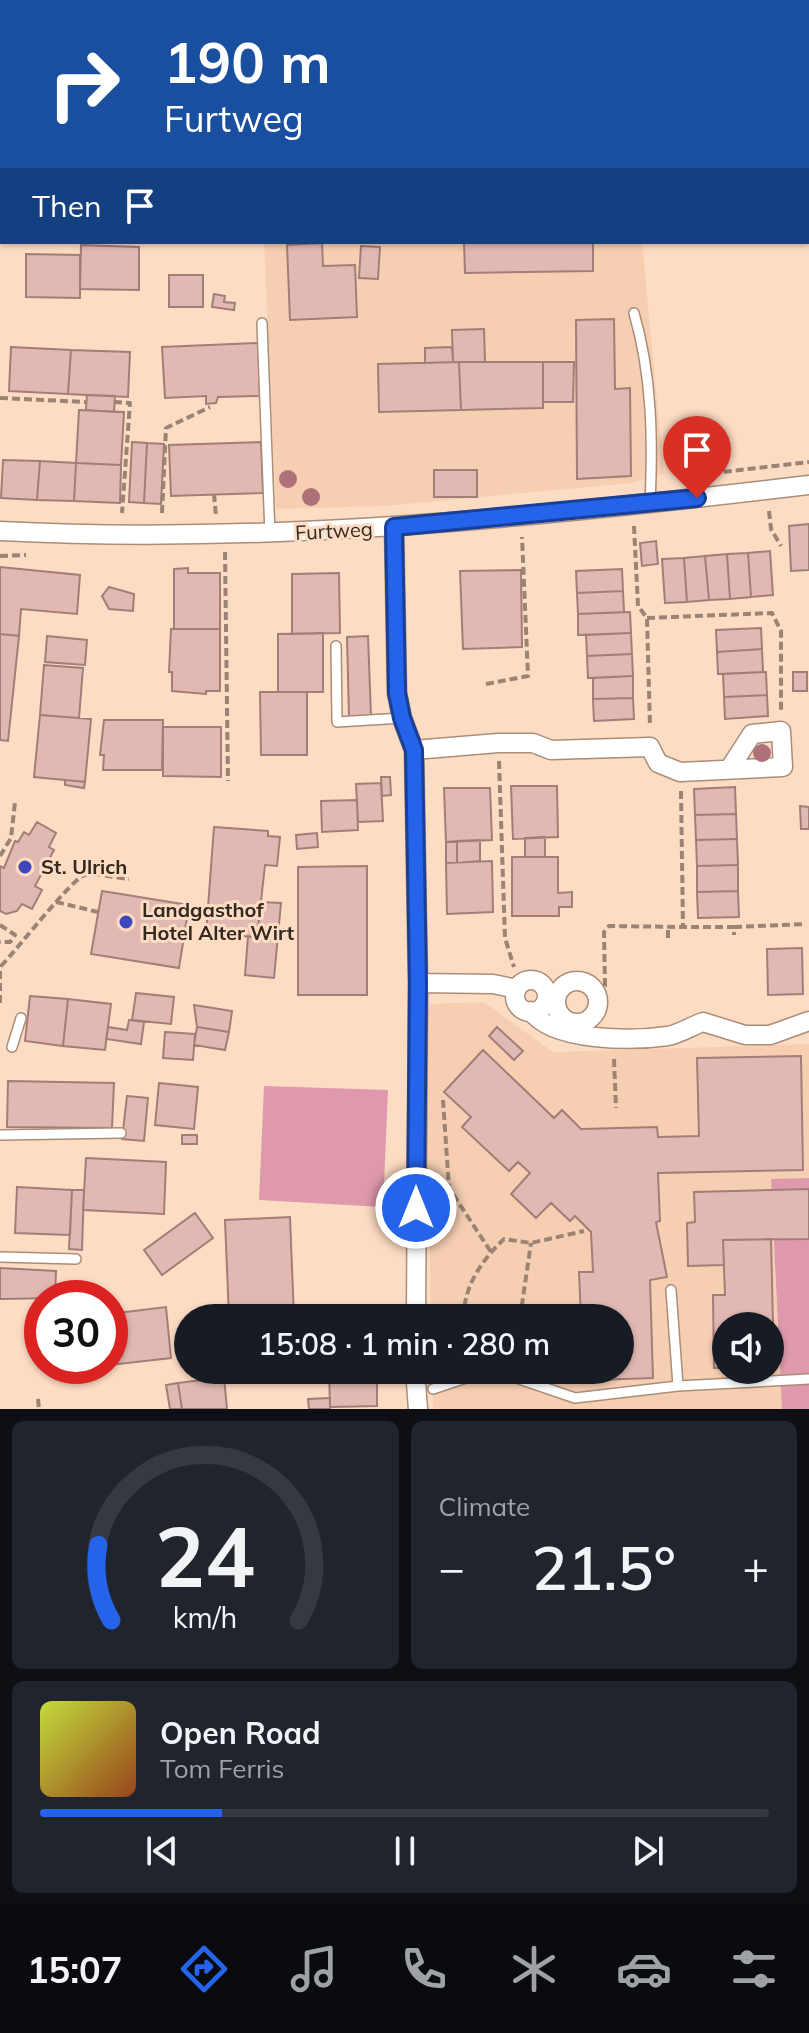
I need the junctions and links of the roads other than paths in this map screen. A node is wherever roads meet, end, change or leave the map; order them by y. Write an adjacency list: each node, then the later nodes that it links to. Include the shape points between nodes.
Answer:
1 (634, 313): 4 (lane, via 650,399)
2 (262, 323): 7 (lane)
3 (809, 485): 4 (street, Furtweg)
4 (650, 503): 5 (street, Furtweg)
5 (394, 527): 7 (street, Furtweg); 9 (street)
6 (0, 531): 7 (street, Furtweg)
7 (270, 535)
8 (336, 646): 9 (lane, via 337,722)
9 (402, 718): 10 (street)
10 (414, 750): 11 (street, via 498,743 533,743 551,750 650,747 658,763 680,772); 12 (street)
11 (730, 768): 11 (street, via 783,767 781,731 752,734)
12 (418, 983): 13 (street); 25 (street)
13 (520, 986): 14 (street, via 540,982); 15 (street, via 517,1001)
14 (551, 998): 15 (street); 18 (street, via 564,1020); 18 (street, via 574,980 584,981 597,995 595,1013)
15 (531, 1011): 18 (street, via 538,1021)
16 (21, 1018): 19 (lane)
17 (809, 1021): 18 (street, via 770,1035 745,1035 703,1022 670,1036)
18 (580, 1030)
19 (12, 1047)
20 (121, 1133): 21 (lane)
21 (0, 1135)
22 (0, 1257): 23 (lane)
23 (76, 1259)
24 (671, 1290): 30 (lane)
25 (416, 1304)
26 (809, 1379): 30 (lane)
27 (416, 1384): 32 (street)
28 (448, 1384): 31 (lane)
29 (533, 1384): 30 (lane, via 575,1398)
30 (678, 1386)
31 (433, 1389)
32 (418, 1409)

